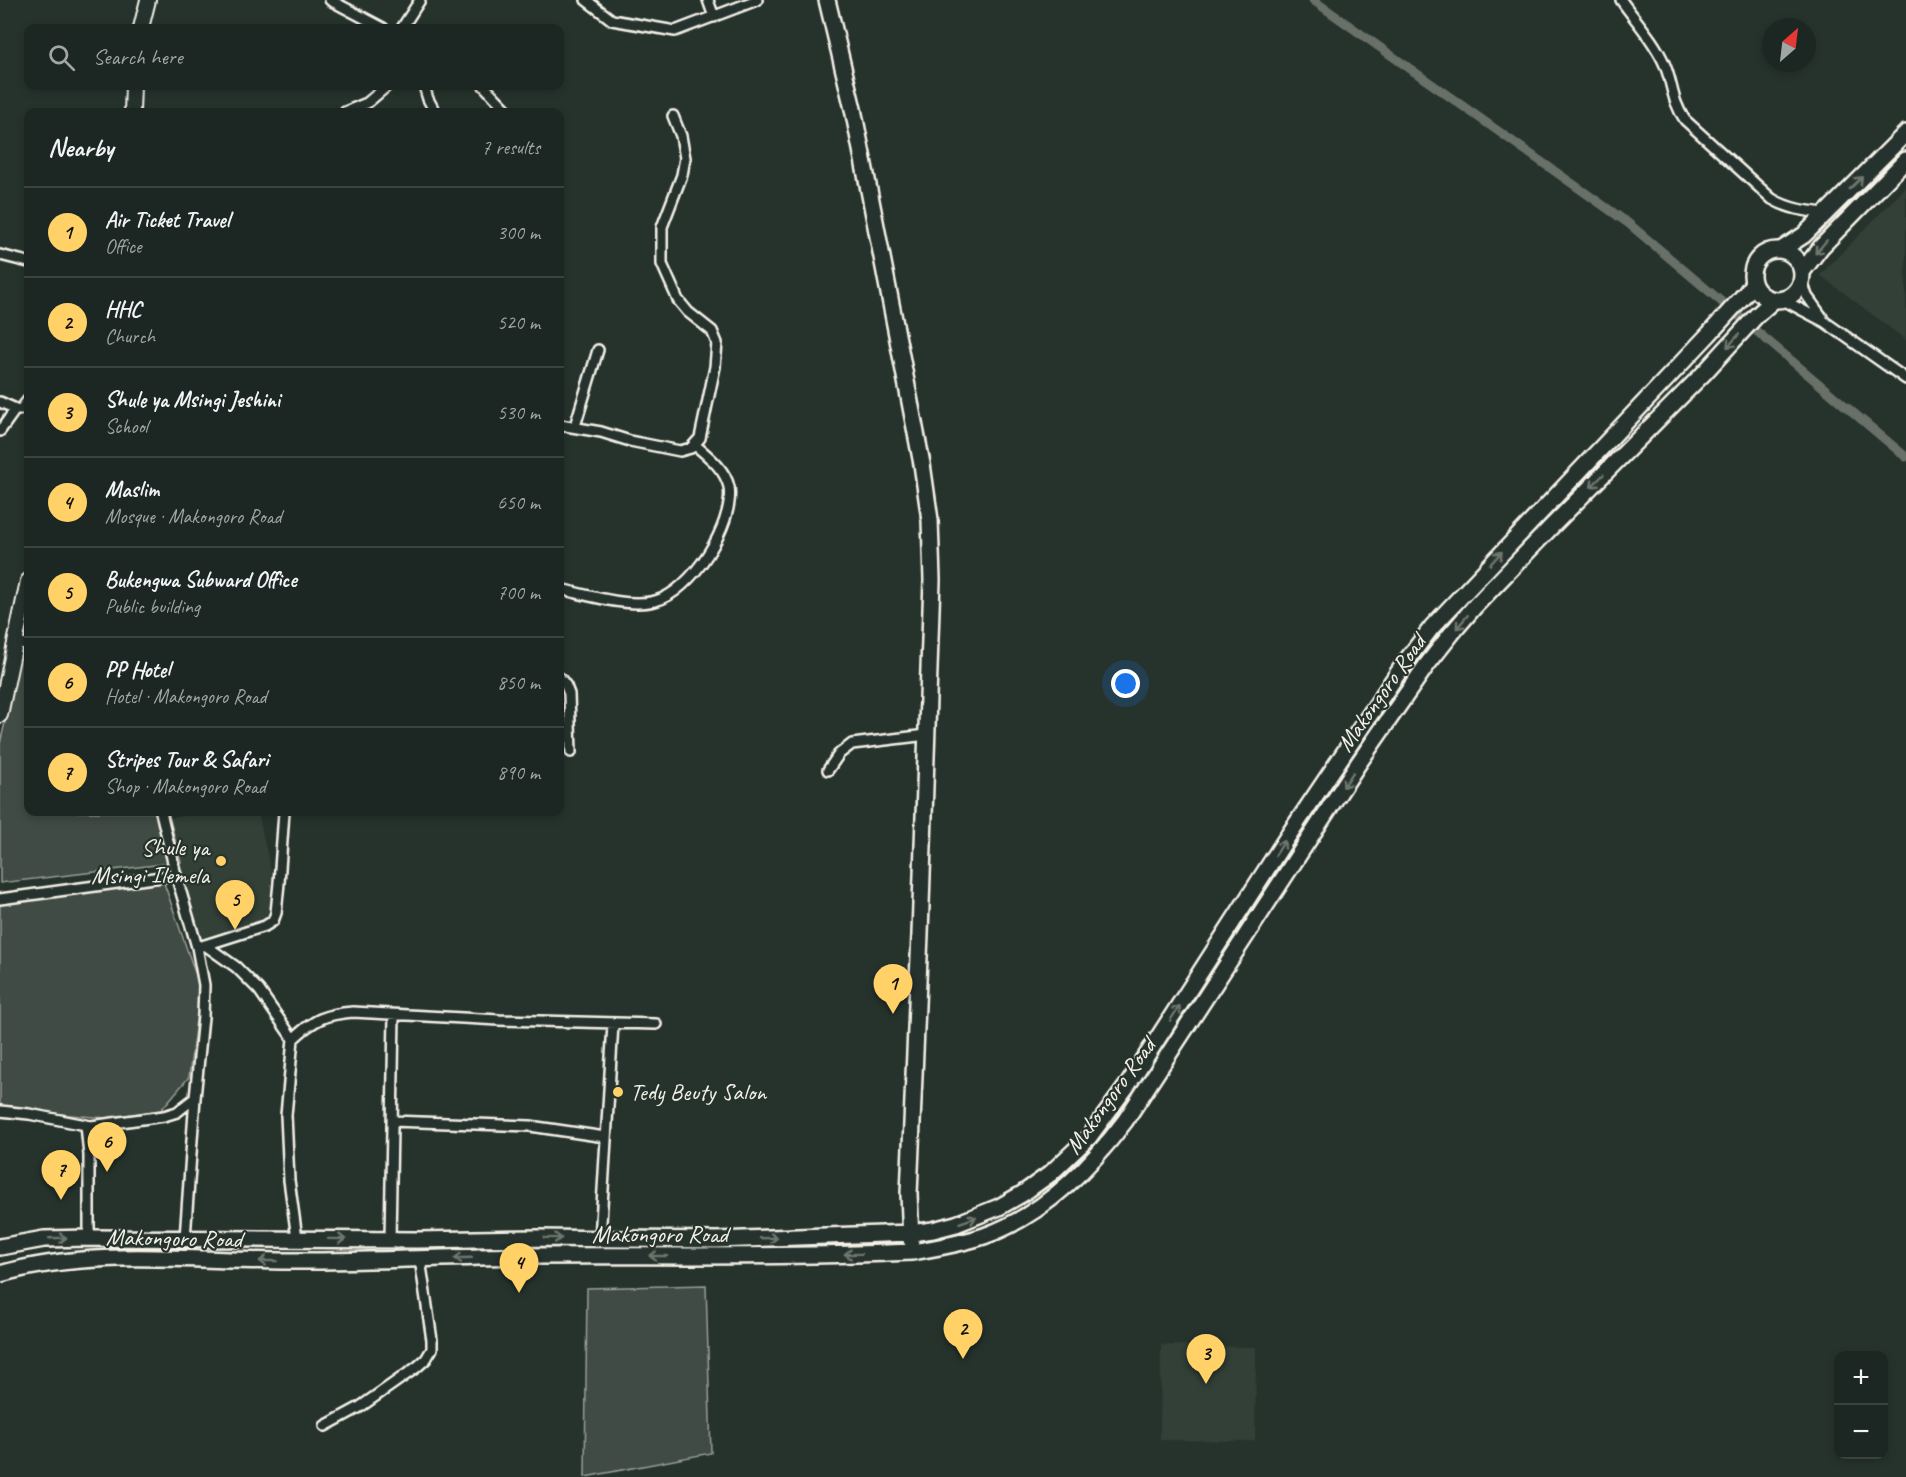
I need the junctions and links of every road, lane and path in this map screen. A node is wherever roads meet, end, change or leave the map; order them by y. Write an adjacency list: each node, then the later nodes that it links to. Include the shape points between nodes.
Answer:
1 (148, 0): 10 (street)
2 (330, 0): 11 (street)
3 (420, 0): 12 (street)
4 (586, 0): 9 (street, via 612,20 663,30 686,29)
5 (708, 0): 9 (street)
6 (756, 0): 9 (street)
7 (827, 0): 46 (main road, via 853,109 930,520)
8 (1621, 0): 24 (street, via 1660,54 1676,106 1685,120 1772,199 1799,211)
9 (714, 17)
10 (142, 24)
11 (375, 24)
12 (405, 24)
13 (133, 90): 17 (street)
14 (382, 90): 18 (street)
15 (426, 90): 19 (street)
16 (488, 90): 20 (street)
17 (132, 108)
18 (355, 108)
19 (433, 108)
20 (505, 108)
21 (673, 116): 40 (street, via 685,158 662,227 662,264 678,300 712,331 717,343 703,428)
22 (1906, 133): 24 (main road, Makongoro Road, one-way to 22)
23 (1906, 160): 28 (main road, Makongoro Road, one-way to 28, via 1821,247)
24 (1825, 213): 25 (main road, Makongoro Road, via 1804,235)
25 (1781, 250): 28 (main road, via 1795,257); 29 (main road, Makongoro Road, via 1757,258 1751,274)
26 (0, 255): 27 (street)
27 (24, 261)
28 (1802, 276): 30 (main road, Makongoro Road, via 1795,292); 31 (street, via 1812,306)
29 (1753, 283): 30 (main road, via 1761,294); 63 (main road, Makongoro Road, one-way to 29, via 956,1224 999,1207 1050,1174 1089,1137 1129,1083 1288,836 1432,627)
30 (1778, 300): 31 (street); 70 (main road, Makongoro Road, one-way to 70, via 1756,315 1704,374 1452,633 1358,764 1104,1149 1062,1190 1010,1224 985,1236)
31 (1825, 322): 33 (street)
32 (598, 350): 38 (street)
33 (1906, 379)
34 (0, 402): 36 (street)
35 (24, 405): 36 (street)
36 (15, 410): 39 (street)
37 (564, 425): 38 (street)
38 (575, 426): 40 (street, via 680,452)
39 (0, 430)
40 (695, 445): 41 (street, via 721,469 729,486 729,500 715,541 688,581 667,597 641,602)
41 (564, 590)
42 (24, 623): 43 (street)
43 (22, 644): 45 (street)
44 (564, 683): 47 (street, via 569,694)
45 (0, 715)
46 (927, 735): 48 (street, via 852,744); 63 (main road, via 909,1194)
47 (572, 752)
48 (828, 770)
49 (162, 816): 51 (street)
50 (284, 816): 53 (street, via 273,921)
51 (176, 875): 52 (street); 53 (street)
52 (0, 899)
53 (201, 946): 57 (street, via 236,967 259,990); 58 (street, via 205,996)
54 (394, 1015): 55 (street); 57 (street, via 330,1013 308,1024); 60 (street)
55 (613, 1024): 56 (street); 62 (street)
56 (656, 1024)
57 (292, 1039): 66 (street, via 286,1115)
58 (195, 1098): 61 (street, via 165,1116); 65 (street)
59 (0, 1111): 61 (street)
60 (392, 1121): 62 (street, via 530,1126); 67 (street)
61 (86, 1125): 64 (street)
62 (606, 1137): 68 (street)
63 (911, 1233): 68 (main road, Makongoro Road, one-way to 63, via 716,1240); 70 (main road)
64 (89, 1238): 65 (main road, Makongoro Road); 69 (main road, Makongoro Road, one-way to 64, via 44,1239)
65 (185, 1238): 66 (main road, Makongoro Road)
66 (297, 1238): 67 (main road, Makongoro Road, one-way to 67)
67 (390, 1239): 68 (main road, Makongoro Road, one-way to 68)
68 (600, 1239)
69 (0, 1247)
70 (912, 1252): 71 (main road, Makongoro Road, one-way to 71)
71 (420, 1259): 72 (main road, Makongoro Road, one-way to 72, via 77,1259); 73 (street, via 432,1340 426,1359 387,1389)
72 (0, 1274)
73 (325, 1425)

